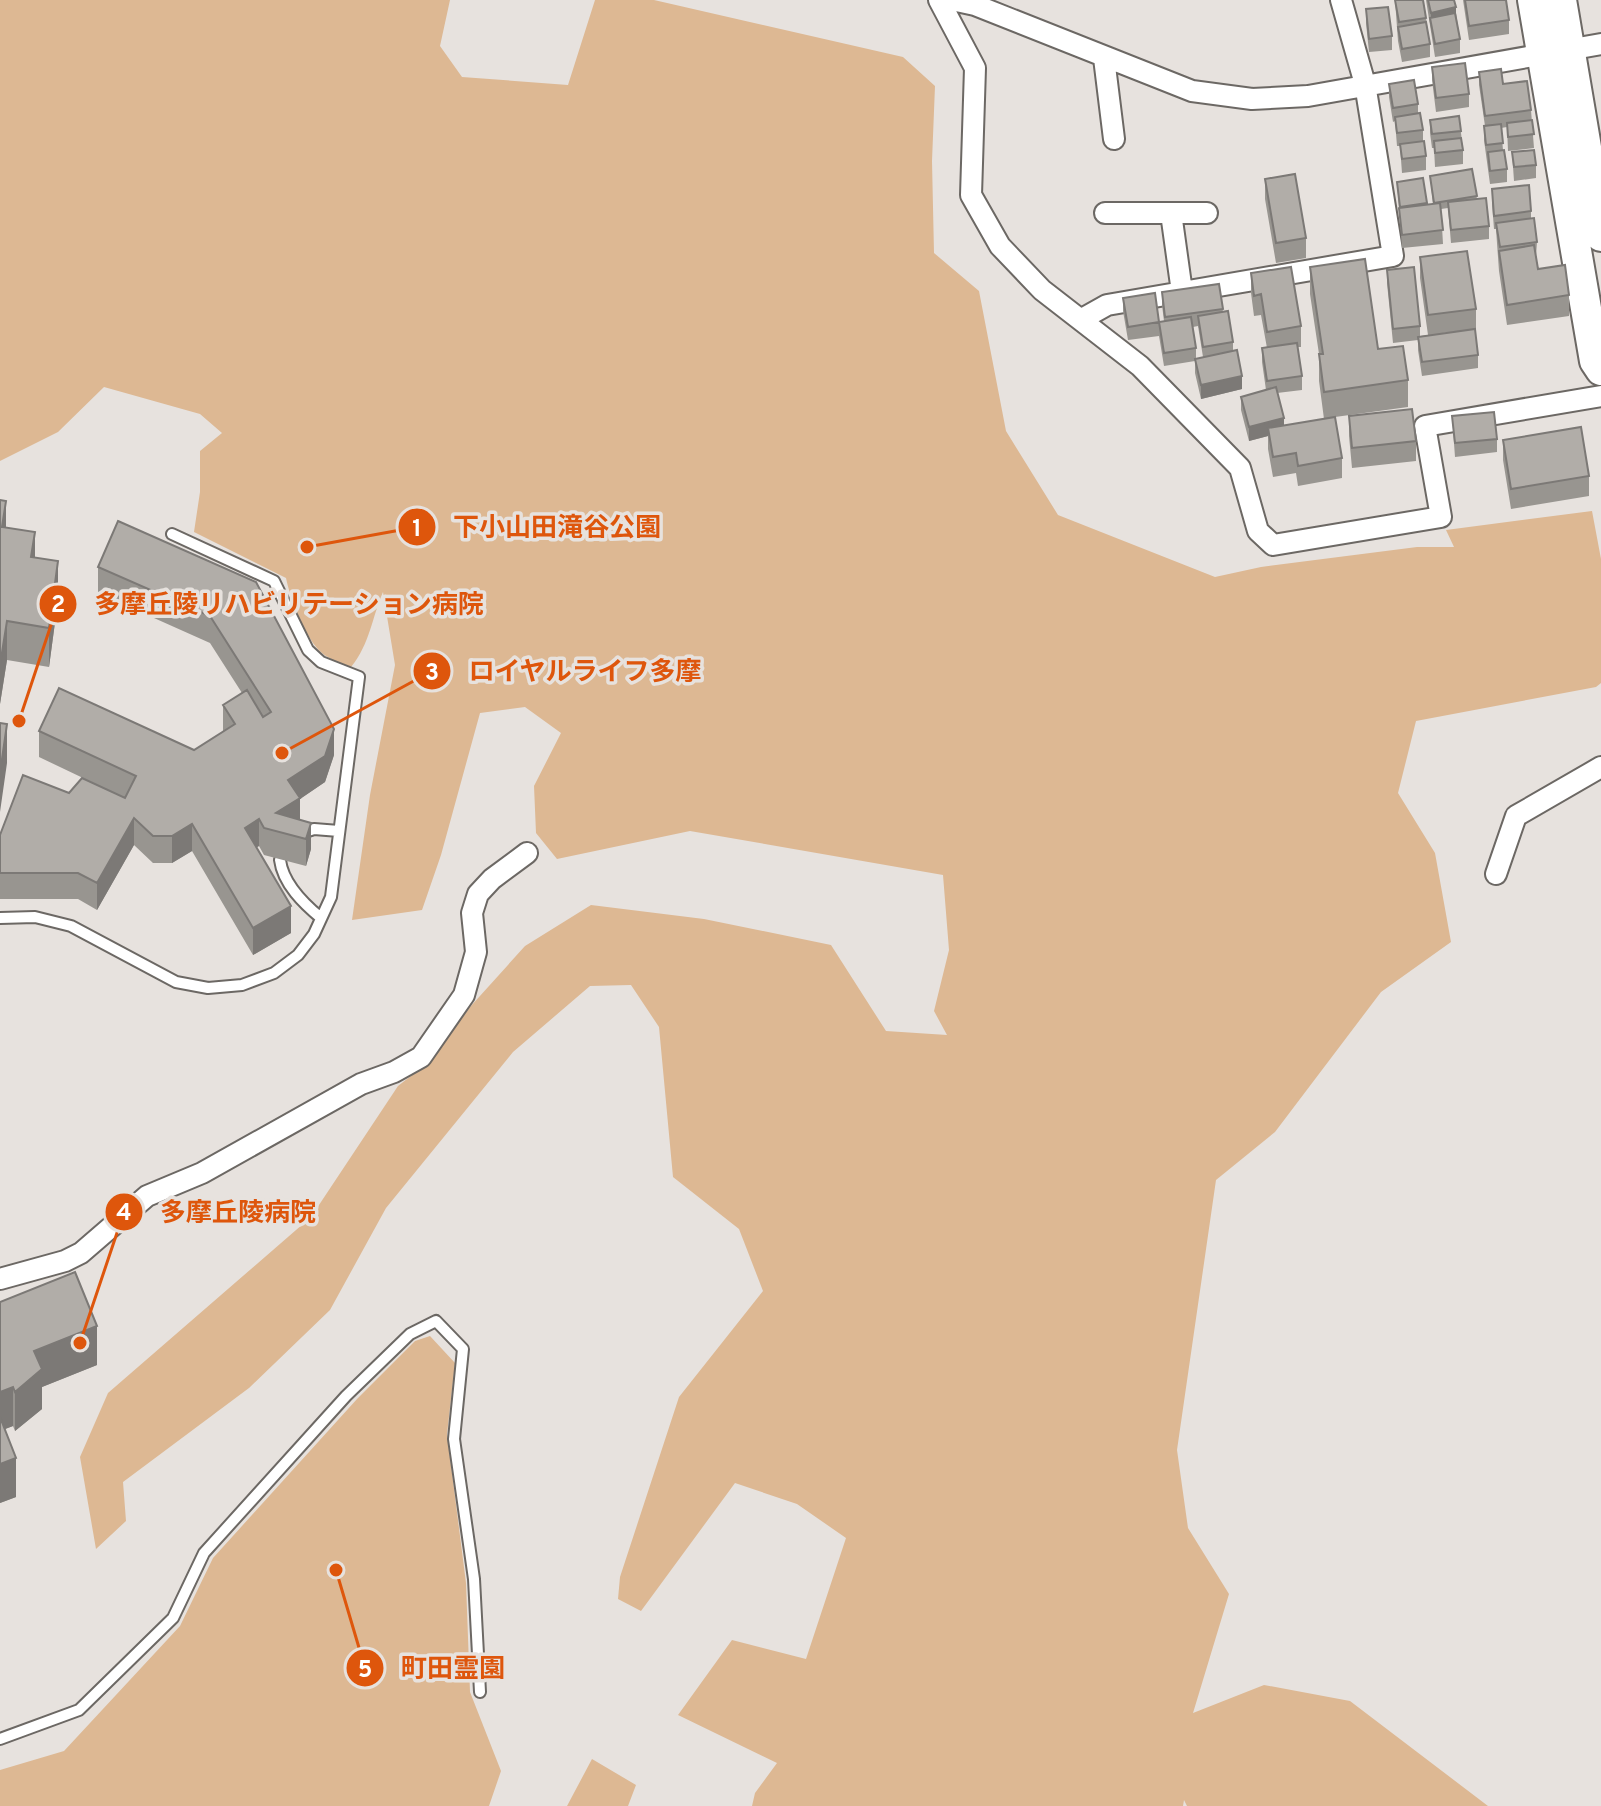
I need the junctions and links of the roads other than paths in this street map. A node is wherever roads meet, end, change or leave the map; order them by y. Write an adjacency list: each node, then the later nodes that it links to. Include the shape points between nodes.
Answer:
1 (939, 0): 16 (street, via 975,68 971,195 1000,246 1042,290)
2 (952, 0): 8 (street)
3 (1341, 0): 9 (street)
4 (1533, 0): 7 (main road)
5 (1561, 0): 7 (main road)
6 (1601, 44): 7 (street)
7 (1556, 52): 9 (street); 14 (main road); 17 (main road, via 1595,361)
8 (1104, 58): 9 (street, via 1192,91 1252,99 1308,96); 10 (street)
9 (1365, 84): 15 (street, via 1393,256)
10 (1114, 139)
11 (1105, 213): 12 (street)
12 (1171, 213): 13 (street); 15 (street)
13 (1207, 213)
14 (1601, 236)
15 (1182, 292): 16 (street, via 1107,305)
16 (1082, 319): 18 (street, via 1140,366 1240,468 1258,531 1273,545 1441,517 1425,426)
17 (1601, 370)
18 (1601, 396)
19 (172, 534): 21 (lane, via 274,581 308,650 321,662 359,677)
20 (1601, 767): 25 (street, via 1516,816)
21 (339, 831): 22 (lane, via 314,829); 27 (lane, via 331,897)
22 (286, 840)
23 (527, 853): 28 (street, via 478,894 472,913 476,952 464,995 421,1057 361,1084 202,1173 147,1196 81,1253)
24 (280, 860): 27 (lane, via 301,902)
25 (1496, 874)
26 (0, 918): 27 (lane, via 35,917 71,926 176,982 208,988 242,985 274,973 298,955)
27 (321, 918)
28 (0, 1279)
29 (480, 1692): 30 (lane, via 474,1579 454,1439 463,1349 436,1321 410,1334 346,1396 204,1553 173,1618 79,1710)
30 (0, 1739)

